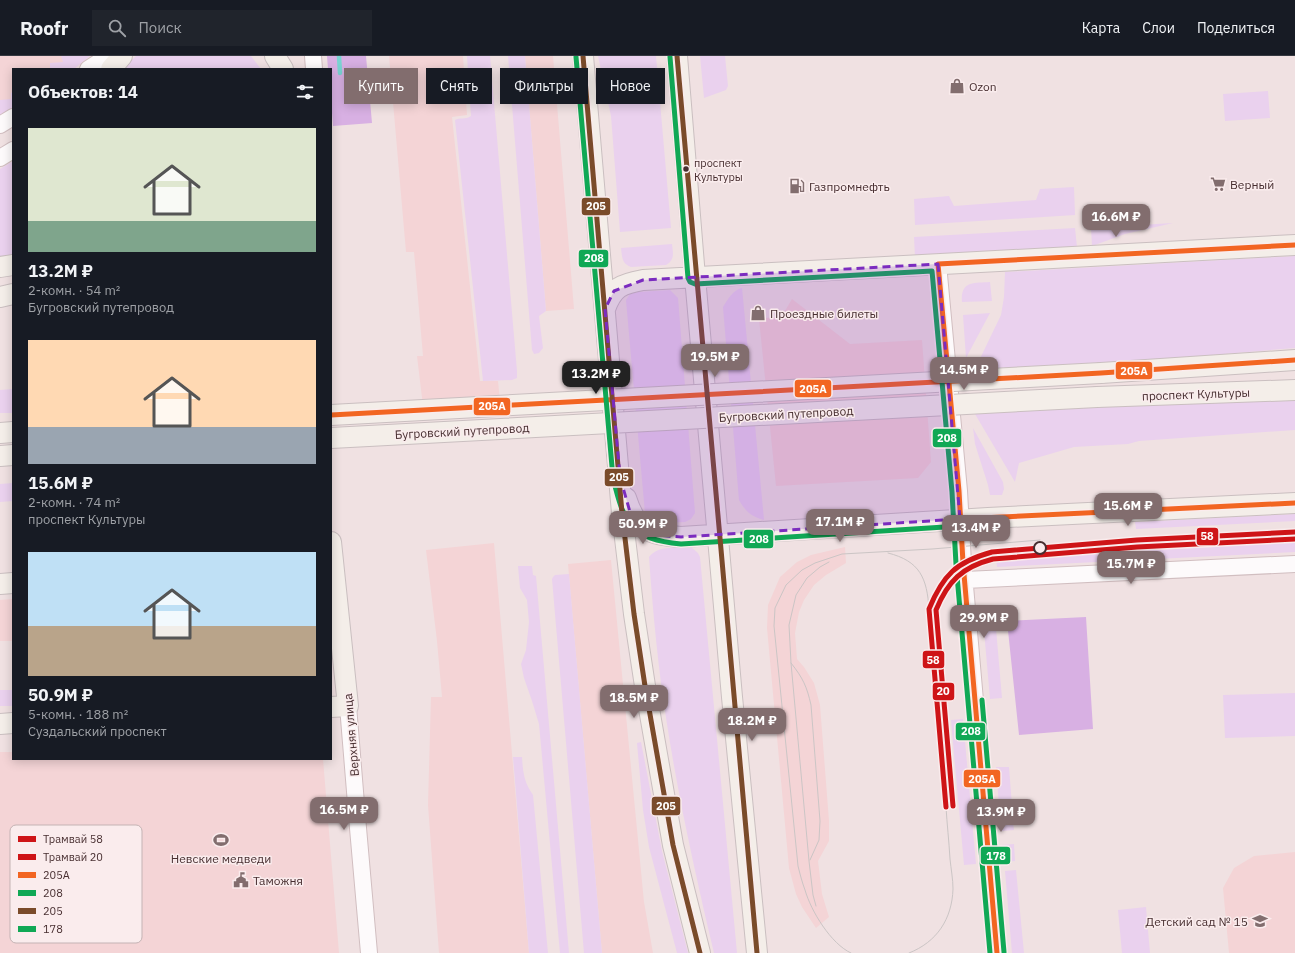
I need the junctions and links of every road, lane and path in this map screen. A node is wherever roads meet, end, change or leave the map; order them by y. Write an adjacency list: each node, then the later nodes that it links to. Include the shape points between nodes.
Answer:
1 (108, 56): 8 (street)
2 (122, 56): 9 (main road)
3 (275, 56): 10 (main road)
4 (286, 56): 11 (street)
5 (313, 56): 12 (street)
6 (583, 56): 26 (main road)
7 (677, 56): 21 (main road)
8 (90, 68)
9 (112, 68)
10 (282, 68)
11 (286, 68)
12 (314, 68)
13 (12, 118): 14 (street)
14 (0, 125)
15 (12, 151): 16 (street)
16 (0, 158)
17 (1295, 245): 18 (main road)
18 (938, 264): 21 (main road); 38 (street)
19 (12, 265): 20 (main road)
20 (0, 267)
21 (695, 277): 26 (main road, via 643,280 622,286 608,299); 39 (main road)
22 (12, 294): 23 (main road)
23 (0, 297)
24 (12, 301): 25 (main road)
25 (0, 302)
26 (605, 309): 36 (main road)
27 (1295, 360): 30 (main road, Бугровский путепровод, bridge)
28 (1295, 390): 29 (main road, проспект Культуры)
29 (1097, 397): 33 (main road, Бугровский путепровод, bridge)
30 (332, 415)
31 (0, 432): 32 (main road)
32 (12, 432)
33 (332, 438)
34 (12, 455): 35 (main road)
35 (0, 456)
36 (620, 478): 39 (main road, via 630,512 638,524 647,530 657,535 681,537); 49 (main road, via 622,513 644,686 673,845)
37 (1295, 503): 38 (main road)
38 (960, 520): 39 (main road); 42 (street)
39 (718, 534): 50 (main road)
40 (1295, 564): 42 (street)
41 (332, 566): 45 (main road, Верхняя улица)
42 (965, 580): 51 (street)
43 (12, 583): 44 (main road)
44 (0, 584)
45 (340, 706): 48 (street, Верхняя улица, via 358,828)
46 (12, 723): 47 (main road)
47 (0, 724)
48 (369, 953)
49 (700, 953)
50 (757, 953)
51 (998, 953)

